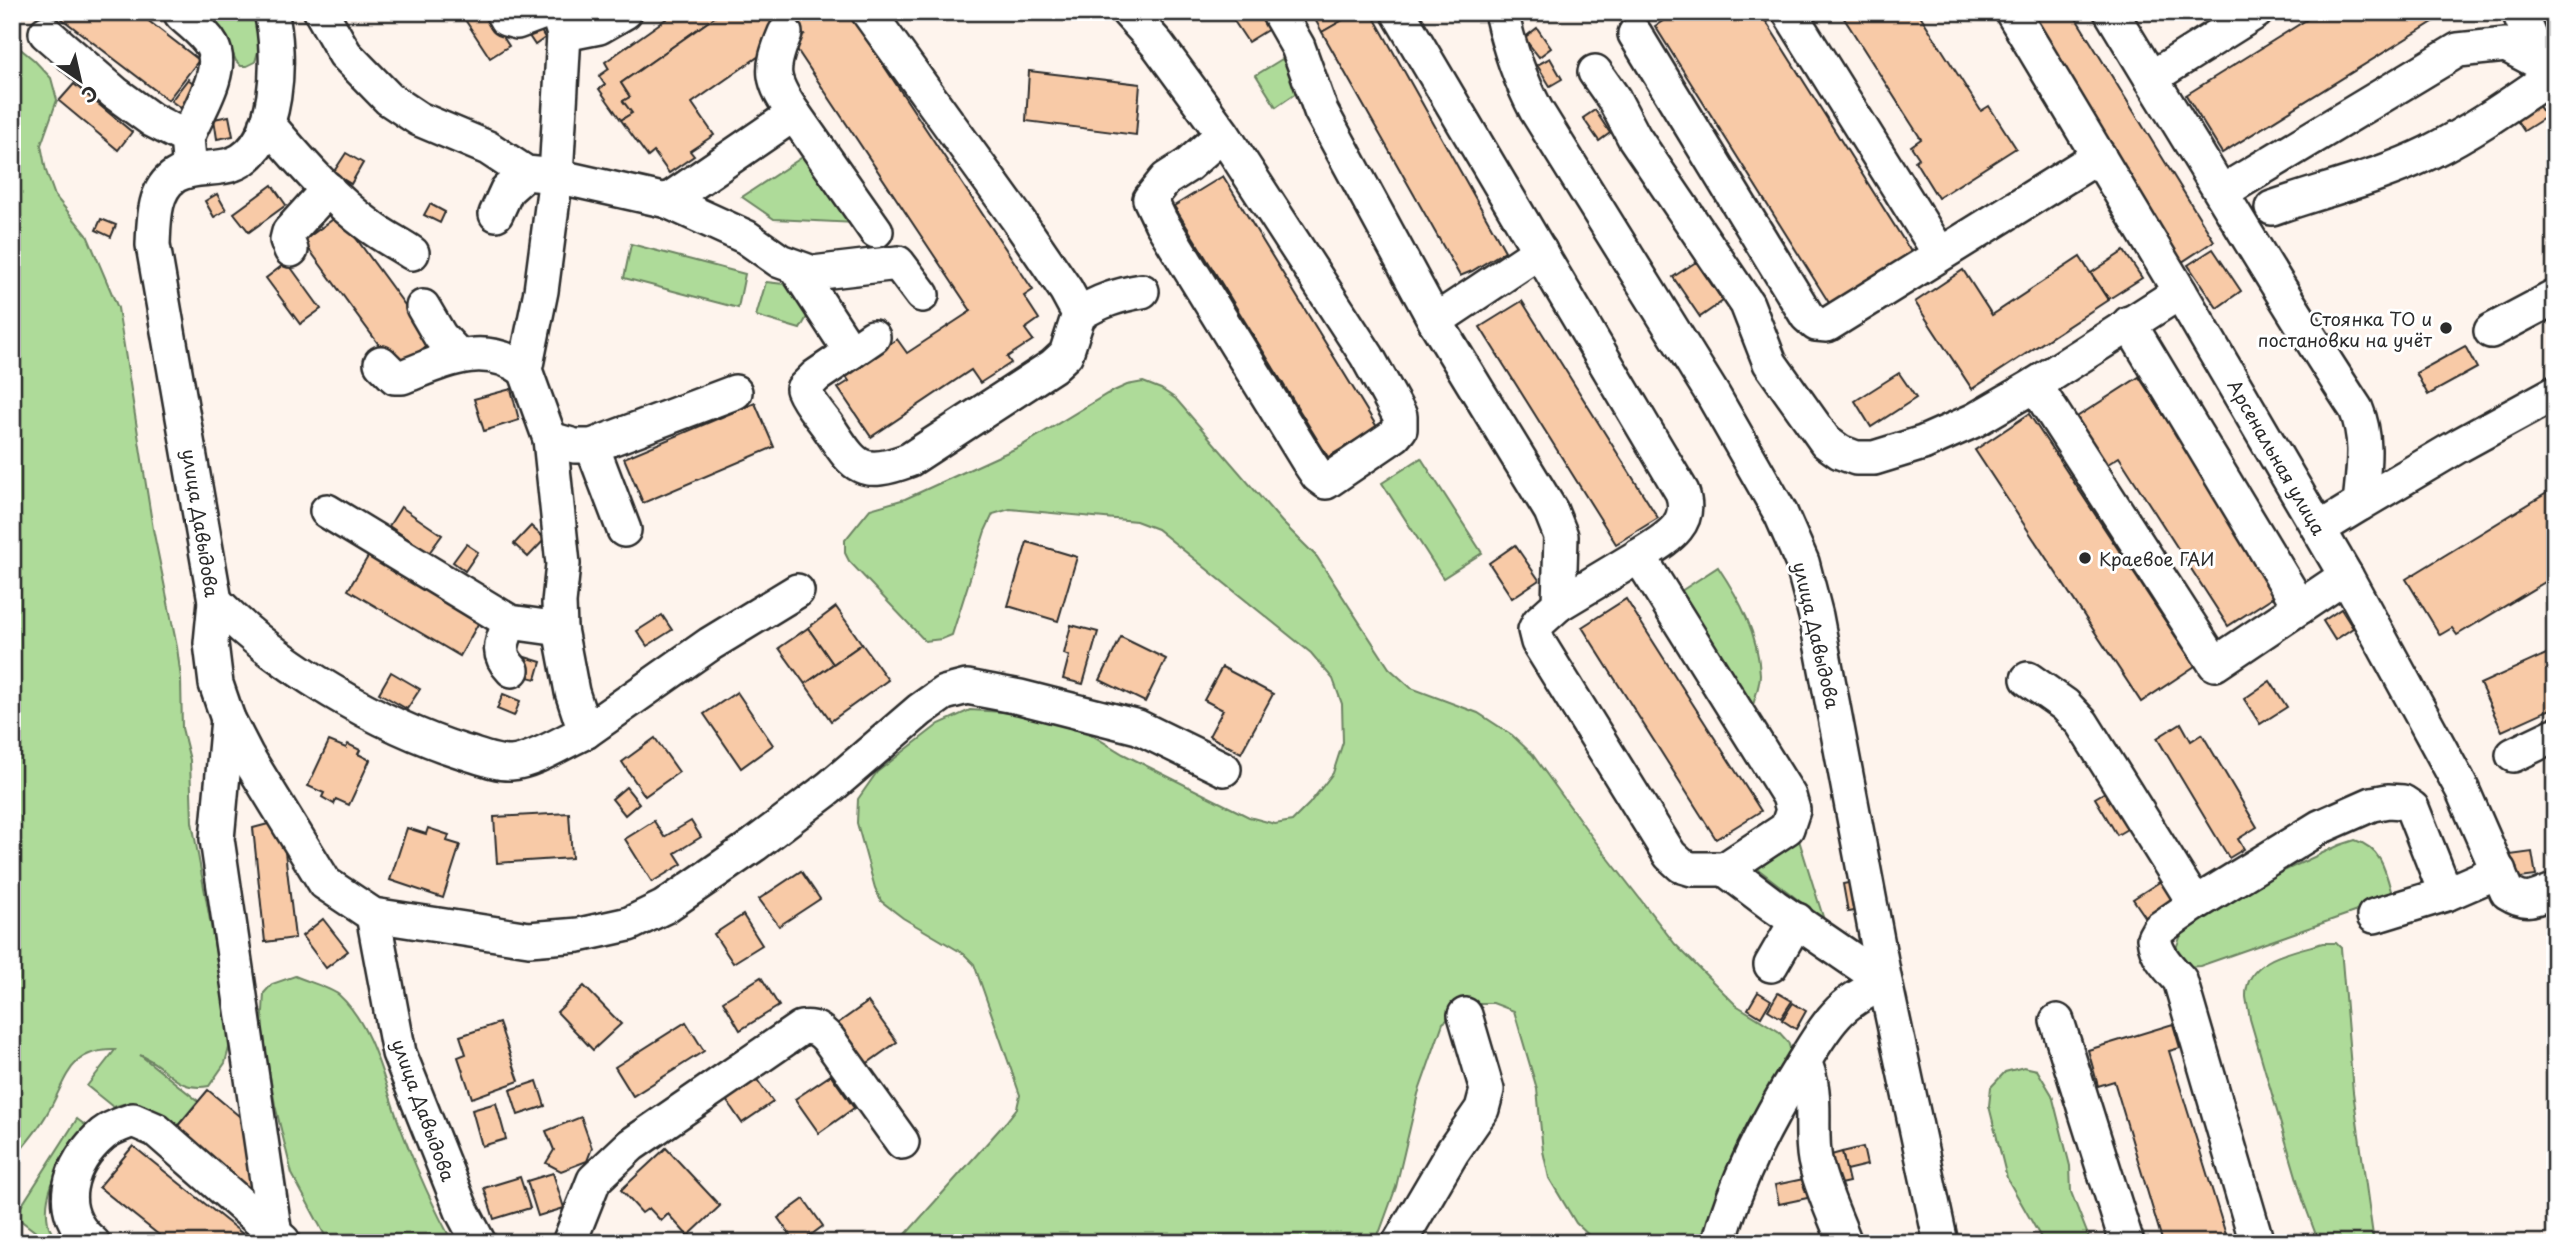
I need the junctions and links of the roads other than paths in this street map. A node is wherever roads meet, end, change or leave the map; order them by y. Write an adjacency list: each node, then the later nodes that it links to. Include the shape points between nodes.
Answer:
1 (271, 12): 24 (street, via 277,68)
2 (321, 12): 28 (street, via 345,54 389,99 419,119)
3 (502, 12): 16 (street, via 512,22)
4 (625, 12): 16 (street, via 599,27)
5 (868, 12): 45 (street, via 1016,217)
6 (1128, 12): 25 (street)
7 (1278, 12): 46 (street, via 1298,47 1321,111)
8 (1398, 12): 36 (street)
9 (1501, 12): 85 (street, улица Давыдова, via 1511,55 1536,110 1713,395 1781,514 1802,562)
10 (1789, 12): 38 (street)
11 (2012, 12): 27 (street, Арсенальная улица)
12 (2111, 12): 22 (street)
13 (2256, 12): 22 (street)
14 (181, 14): 26 (street, via 206,38 215,57)
15 (2528, 15): 21 (street)
16 (555, 20): 28 (street)
17 (46, 33): 26 (street)
18 (785, 33): 23 (street, via 774,72)
19 (1635, 34): 38 (street, via 1816,324 1827,325)
20 (1595, 72): 52 (street, via 1747,304 1770,363 1826,442 1840,452 1856,458 1897,452 1975,420)
21 (2548, 74): 30 (street, via 2506,46 2458,50); 32 (street, via 2463,134 2427,153)
22 (2151, 78): 30 (street)
23 (794, 114): 31 (street); 34 (street)
24 (268, 124): 26 (street, via 242,161 230,166); 29 (street)
25 (1223, 134): 25 (street, via 1367,356 1402,420 1395,435 1326,482 1308,461 1150,199 1166,180)
26 (188, 154): 64 (street, улица Давыдова, via 154,209 153,245)
27 (2099, 156): 38 (street); 41 (street, Арсенальная улица)
28 (541, 175): 31 (street); 33 (street, via 508,190); 51 (street, via 539,301)
29 (328, 189): 35 (street, via 289,232); 37 (street, via 371,227)
30 (2222, 192): 57 (street, via 2357,409 2365,436)
31 (667, 201): 39 (street, via 746,237)
32 (2272, 208)
33 (496, 214)
34 (876, 231)
35 (291, 250)
36 (1540, 251): 46 (street); 61 (street, via 1687,505 1685,518 1669,537)
37 (412, 253)
38 (1940, 254)
39 (796, 268): 42 (street, via 813,273 894,262); 45 (street, via 862,344 803,389 852,461 873,469 909,460 1053,366 1066,354)
40 (1142, 291): 45 (street, via 1100,301)
41 (2180, 292): 47 (street); 59 (street, Арсенальная улица)
42 (922, 295)
43 (2555, 297): 48 (street)
44 (423, 307): 49 (street)
45 (1079, 314)
46 (1435, 321): 65 (street, via 1551,511 1561,536)
47 (2129, 323): 52 (street); 66 (street)
48 (2491, 331)
49 (459, 356): 50 (street, via 401,377); 51 (street, via 491,356 512,361)
50 (381, 363)
51 (524, 370): 55 (street)
52 (2035, 385): 66 (street, via 2215,664)
53 (735, 391): 56 (street)
54 (2555, 393): 57 (street)
55 (550, 439): 56 (street); 68 (street, via 563,564)
56 (592, 446): 60 (street)
57 (2360, 504): 59 (street)
58 (327, 511): 67 (street)
59 (2319, 529): 62 (street, Арсенальная улица)
60 (624, 530)
61 (1639, 556): 65 (street); 76 (street, via 1792,804 1787,828)
62 (2346, 576): 66 (street); 77 (street, Арсенальная улица, via 2462,789)
63 (797, 591): 72 (street, via 710,644)
64 (215, 601): 71 (street, улица Давыдова, via 211,643 216,684); 72 (street, via 237,625 286,662 374,714 438,744 511,763)
65 (1559, 604): 76 (street, via 1539,622 1535,630 1538,642 1670,855 1692,870)
66 (2301, 607)
67 (510, 622): 68 (street); 69 (street, via 500,646)
68 (560, 629): 72 (street)
69 (512, 670)
70 (2028, 679): 80 (street, via 2082,723)
71 (228, 719): 81 (street, улица Давыдова, via 325,883); 90 (street, via 217,839)
72 (585, 732)
73 (2555, 735): 74 (street)
74 (2513, 755)
75 (1224, 769): 81 (street, via 1138,726 967,687 944,693 754,845 664,907 629,924 529,939)
76 (1725, 869): 83 (street)
77 (2499, 871): 78 (street); 79 (street, Арсенальная улица, via 2507,892 2521,901)
78 (2446, 894): 80 (street, via 2412,808 2388,801 2320,827); 82 (street)
79 (2542, 895)
80 (2195, 904): 99 (street, via 2159,929 2155,946 2180,980)
81 (373, 915): 92 (street, улица Давыдова, via 399,1053 462,1211)
82 (2374, 916)
83 (1797, 920): 84 (street); 85 (street)
84 (1771, 965)
85 (1885, 982): 88 (street, via 1838,1013); 97 (street, улица Давыдова)
86 (1465, 1016): 94 (street, via 1487,1090 1482,1110 1452,1151)
87 (2057, 1021): 98 (street)
88 (1804, 1062): 95 (street, via 1772,1112); 96 (street, via 1811,1086 1815,1159)
89 (902, 1142): 93 (street, via 829,1040 819,1029 801,1028 610,1163 594,1180)
90 (280, 1239): 91 (street, via 156,1130 133,1119 104,1134 86,1153 68,1187 72,1215)
91 (93, 1243)
92 (480, 1243)
93 (569, 1243)
94 (1399, 1243)
95 (1719, 1243)
96 (1845, 1243)
97 (1941, 1243)
98 (2127, 1243)
99 (2258, 1243)

